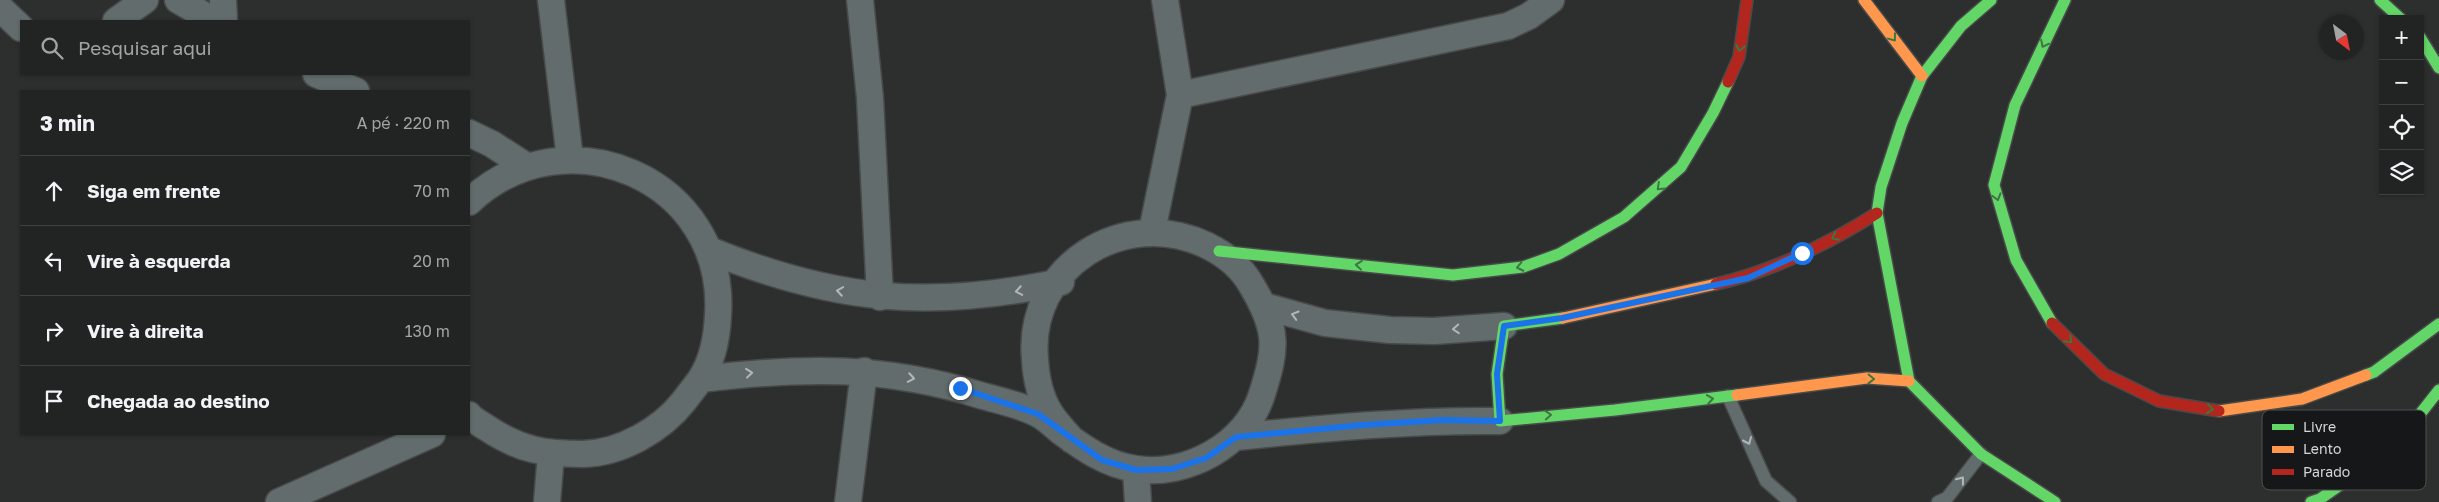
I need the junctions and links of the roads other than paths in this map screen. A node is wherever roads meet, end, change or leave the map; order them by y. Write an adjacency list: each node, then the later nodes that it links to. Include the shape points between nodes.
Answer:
1 (144, 0): 15 (street)
2 (178, 0): 16 (street)
3 (223, 0): 17 (street)
4 (551, 0): 26 (street)
5 (860, 0): 34 (street, via 870,98)
6 (1165, 0): 24 (street)
7 (1551, 0): 24 (street, via 1508,26)
8 (1747, 0): 32 (street, one-way to 32, via 1739,57 1714,113 1681,167 1624,217 1559,254 1523,267 1453,275)
9 (1864, 0): 22 (street, one-way to 22)
10 (1991, 0): 22 (street, via 1961,26)
11 (2065, 0): 36 (street, one-way to 36, via 2015,105 1994,185 2016,260 2048,319 2104,374 2159,401 2216,411 2302,399 2374,372)
12 (2380, 0): 14 (street)
13 (0, 8): 18 (street)
14 (2396, 15)
15 (117, 20)
16 (212, 20)
17 (224, 20)
18 (20, 27)
19 (2424, 44): 20 (street)
20 (2439, 68)
21 (318, 75): 23 (street)
22 (1922, 76): 29 (street, via 1902,123 1881,187)
23 (354, 90)
24 (1180, 95): 30 (street)
25 (470, 133): 27 (street)
26 (570, 159): 27 (street); 31 (street, via 614,164 654,183 686,213)
27 (526, 166): 28 (street, via 486,186)
28 (470, 201)
29 (1877, 213): 37 (street, one-way to 37, via 1850,230 1748,278 1590,313); 40 (street)
30 (1152, 231): 32 (street, via 1187,236); 33 (street, via 1116,237 1084,253)
31 (709, 250): 34 (street, one-way to 31, via 793,281); 39 (street, via 720,293 716,338)
32 (1219, 251): 35 (street, via 1246,275)
33 (1058, 278): 34 (street, one-way to 34, via 1061,282 971,297); 48 (street, via 1041,309 1033,344 1036,379 1050,412)
34 (880, 297)
35 (1264, 306): 37 (street, one-way to 35, via 1434,331 1390,330 1325,323); 47 (street, via 1272,328 1273,358 1258,409)
36 (2439, 324)
37 (1504, 326): 45 (street, via 1497,374)
38 (864, 371): 39 (street, one-way to 38, via 810,370); 48 (street, one-way to 48, via 960,388 1006,402 1038,414); 57 (street)
39 (701, 379): 49 (street, via 674,414 637,440 595,453)
40 (1909, 381): 42 (street, one-way to 40, via 1867,378); 50 (street)
41 (2439, 390): 43 (street)
42 (1728, 396): 45 (street, one-way to 42); 59 (lane, one-way to 59, via 1766,481)
43 (2423, 410)
44 (470, 418): 49 (street, via 508,442)
45 (1500, 421): 47 (street, via 1372,424)
46 (430, 435): 55 (street)
47 (1236, 437): 51 (street, via 1206,458 1172,469)
48 (1072, 440): 51 (street, via 1102,460)
49 (550, 454): 56 (street)
50 (1982, 454): 60 (lane, one-way to 50, via 1947,498); 61 (street)
51 (1136, 470): 58 (street)
52 (2332, 490): 53 (street)
53 (2316, 501): 54 (street)
54 (2336, 501)
55 (279, 502)
56 (547, 502)
57 (848, 502)
58 (1138, 502)
59 (1790, 502)
60 (1938, 502)
61 (2055, 502)

